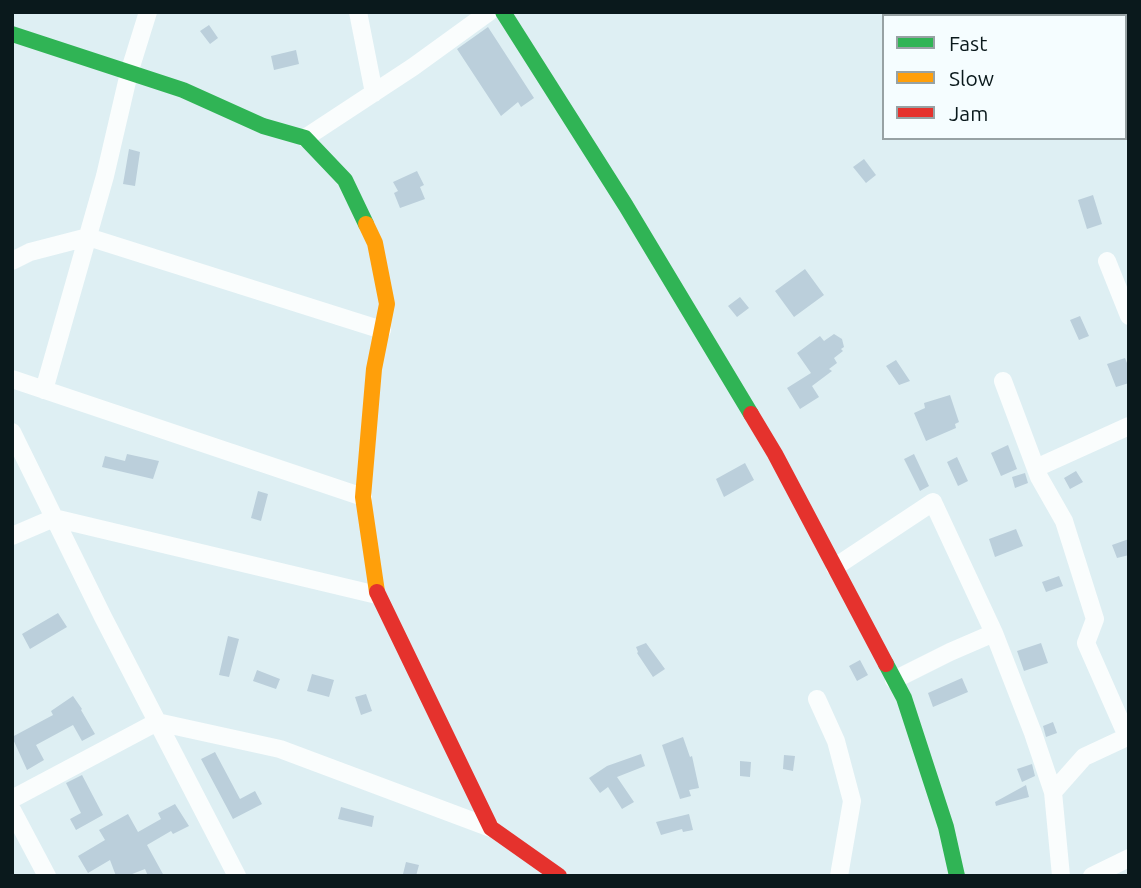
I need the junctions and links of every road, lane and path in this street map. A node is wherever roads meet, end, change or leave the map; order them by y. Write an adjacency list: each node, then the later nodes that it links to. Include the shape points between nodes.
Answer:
1 (148, 12): 6 (street)
2 (358, 12): 7 (street)
3 (489, 12): 7 (street)
4 (503, 12): 23 (street, via 775,454)
5 (12, 34): 6 (street)
6 (129, 73): 8 (street); 9 (street)
7 (374, 93): 8 (street)
8 (305, 138): 13 (street, via 345,180 375,243 387,304)
9 (88, 237): 10 (street); 13 (street); 16 (street)
10 (12, 261)
11 (1107, 261): 12 (street)
12 (1129, 316)
13 (382, 330): 20 (street, via 374,369)
14 (12, 379): 16 (street)
15 (1003, 381): 19 (street)
16 (44, 390): 20 (street)
17 (1129, 426): 19 (street)
18 (12, 432): 21 (street)
19 (1036, 468): 29 (street, via 1063,521 1095,618 1086,643)
20 (363, 497): 24 (street)
21 (54, 518): 22 (street); 24 (street); 28 (street)
22 (12, 536)
23 (835, 567): 25 (street, via 933,502); 26 (street)
24 (377, 595): 33 (street)
25 (994, 633): 26 (street); 30 (street)
26 (894, 680): 40 (street, via 946,827)
27 (817, 699): 39 (street, via 836,741 852,801)
28 (157, 722): 31 (street); 33 (street, via 280,749); 37 (street)
29 (1128, 736): 30 (street, via 1084,757)
30 (1052, 792): 41 (street)
31 (12, 799)
32 (12, 810): 36 (street)
33 (491, 828): 35 (street)
34 (1129, 858): 42 (street)
35 (556, 874): 38 (street)
36 (47, 876)
37 (237, 876)
38 (532, 876)
39 (839, 876)
40 (957, 876)
41 (1061, 876)
42 (1092, 876)

